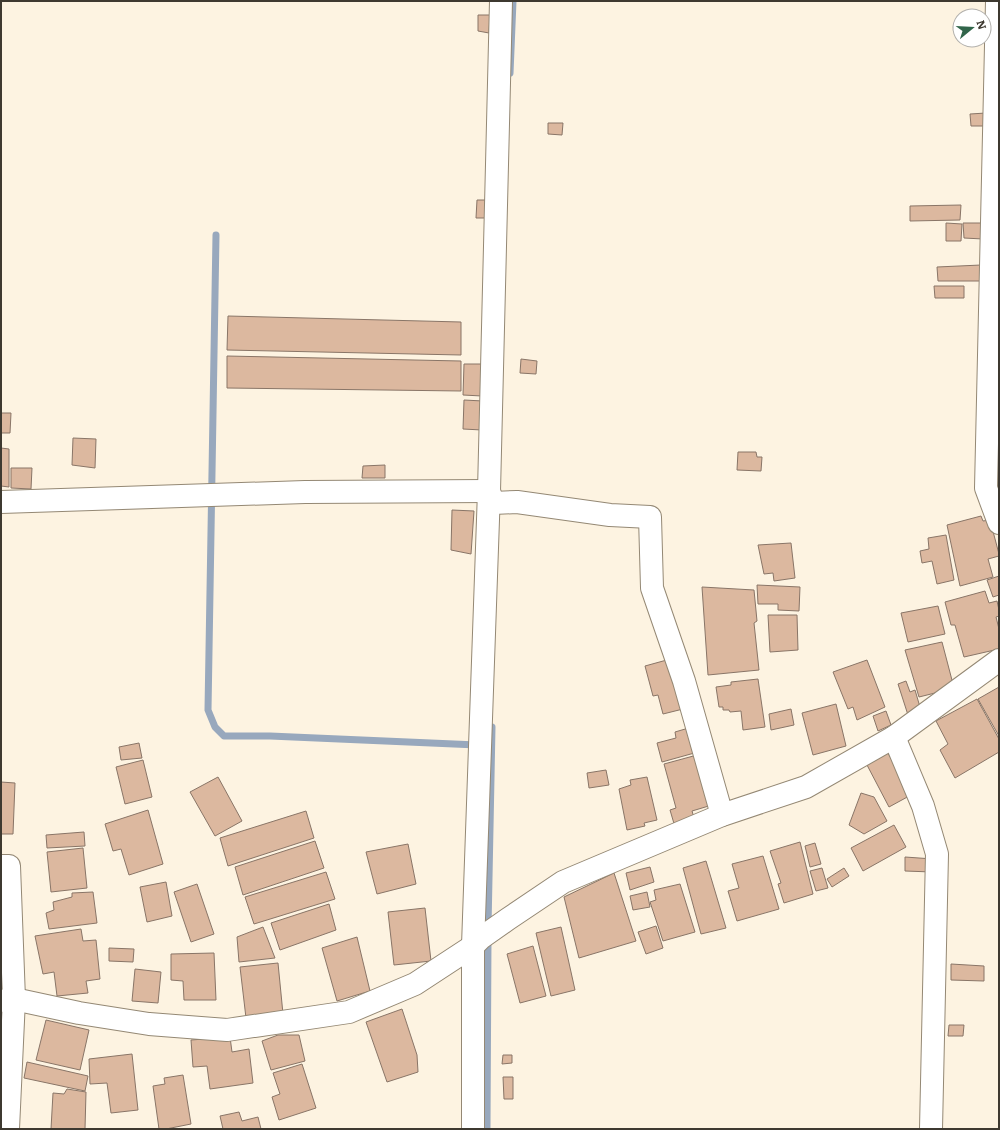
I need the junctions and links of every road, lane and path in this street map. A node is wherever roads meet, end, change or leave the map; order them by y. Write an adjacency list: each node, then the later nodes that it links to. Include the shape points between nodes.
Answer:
1 (501, 1): 3 (street)
2 (997, 1): 5 (street, via 986,488)
3 (498, 499): 4 (street, via 305,492); 8 (street, via 610,515 650,517 652,588 684,681); 10 (street, via 480,746)
4 (1, 502)
5 (999, 523)
6 (999, 660): 7 (street)
7 (894, 737): 8 (street, via 806,787); 14 (street, via 923,806 937,854)
8 (722, 815): 10 (street, via 564,882)
9 (1, 866): 11 (street, via 9,866)
10 (477, 942): 11 (street, via 415,984 349,1012 227,1030 148,1024); 13 (street)
11 (8, 1000): 12 (street)
12 (8, 1129)
13 (472, 1129)
14 (931, 1129)

